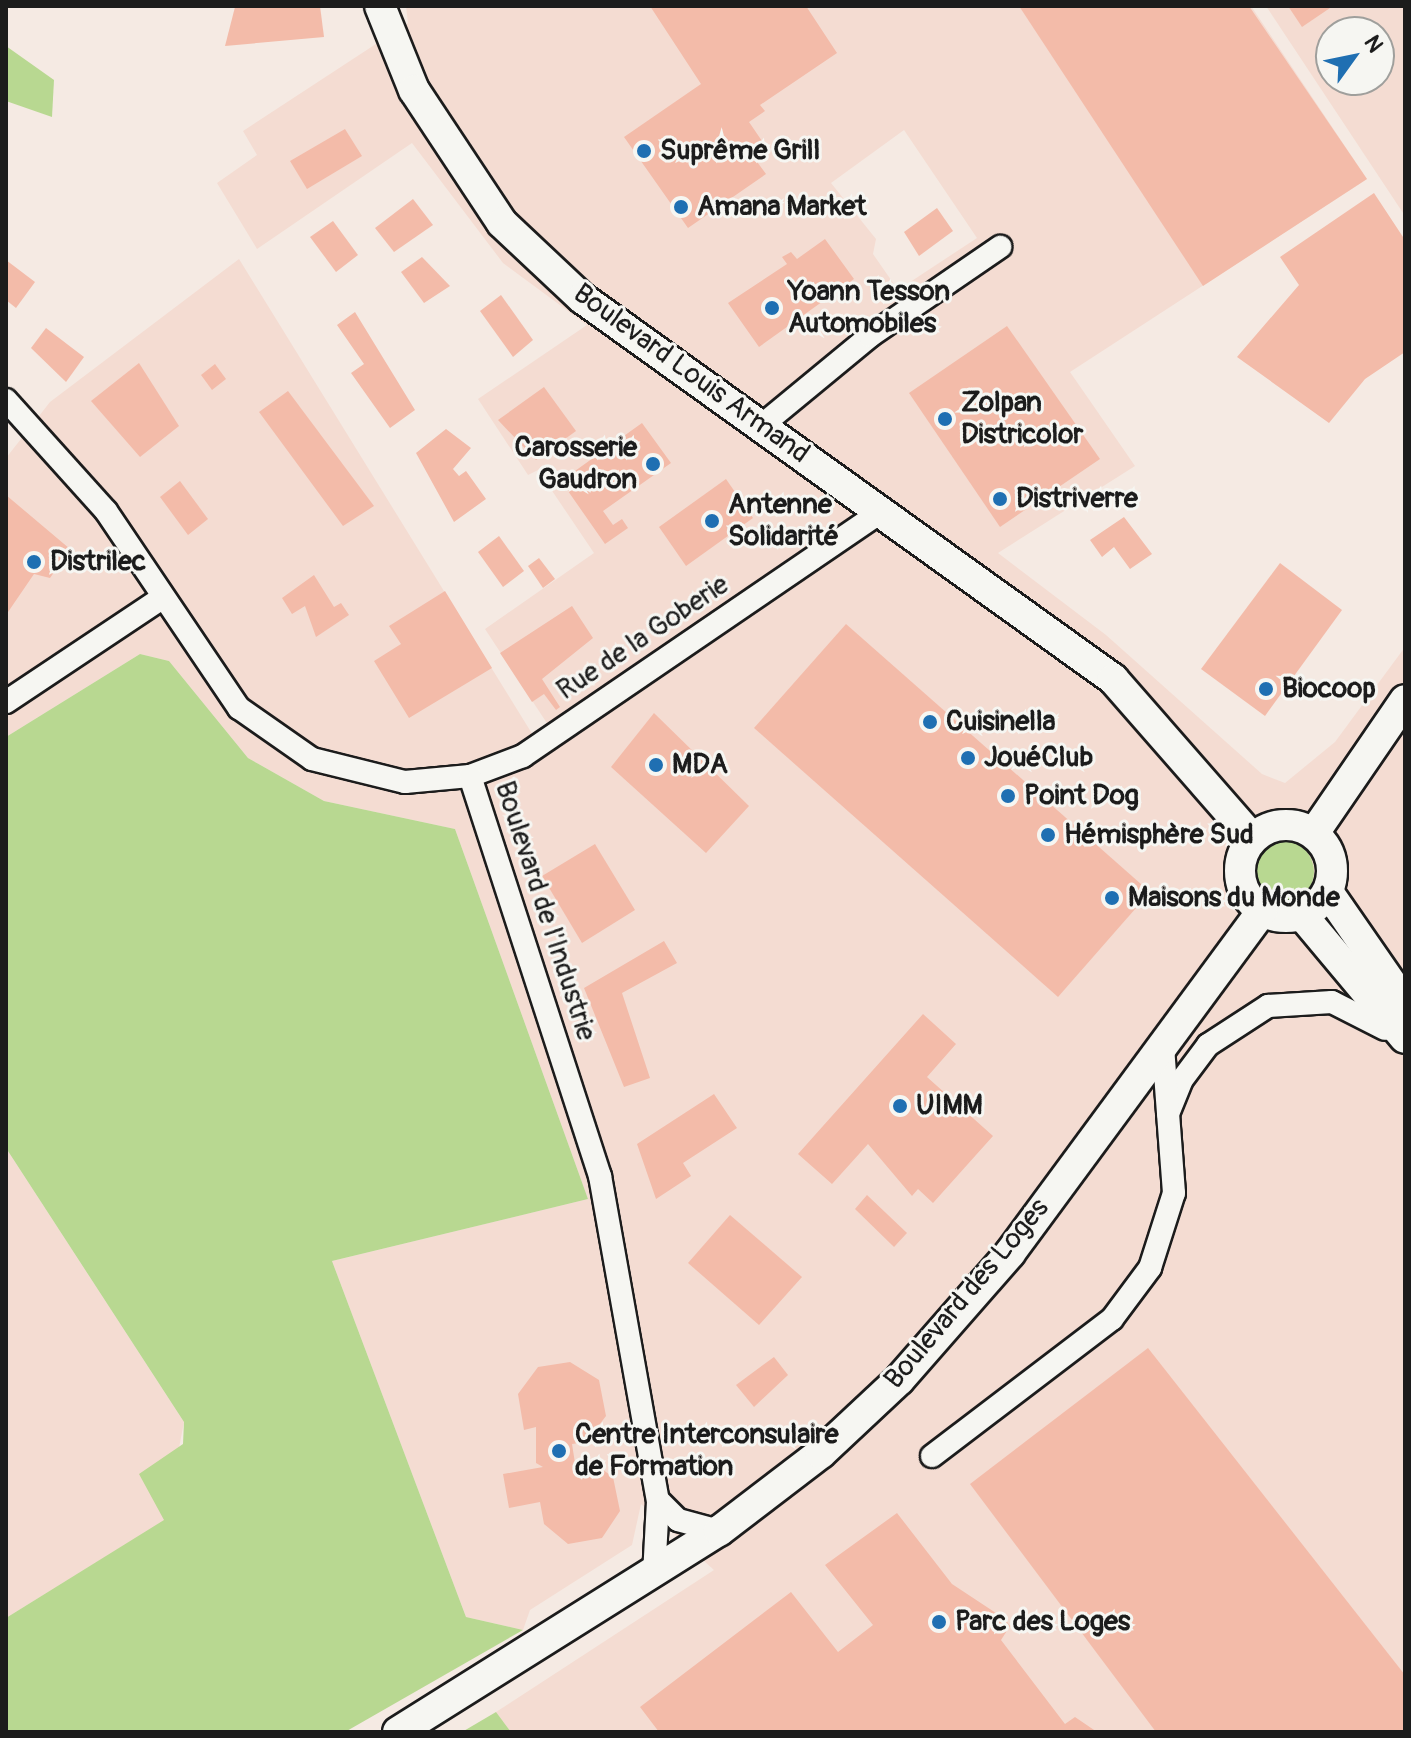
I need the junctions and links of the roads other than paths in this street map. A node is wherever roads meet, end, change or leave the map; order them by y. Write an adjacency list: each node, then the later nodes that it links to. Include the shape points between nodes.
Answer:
1 (380, 6): 4 (main road, Boulevard Louis Armand, via 414,90 502,223 582,298)
2 (1000, 247): 4 (street, via 870,336)
3 (6, 400): 6 (street, Boulevard de l'Industrie, via 106,511)
4 (761, 426): 5 (main road, Boulevard Louis Armand)
5 (882, 511): 9 (street, Rue de la Goberie, via 523,756); 11 (main road, Boulevard Louis Armand, via 1113,679)
6 (162, 598): 8 (street); 9 (street, Boulevard de l'Industrie, via 239,708 312,759 405,782)
7 (1405, 700): 10 (main road)
8 (6, 702)
9 (470, 776): 21 (street, Boulevard de l'Industrie, via 600,1176)
10 (1314, 833): 11 (main road, via 1275,825); 12 (main road, via 1331,860)
11 (1252, 838): 13 (main road, via 1240,876)
12 (1328, 892): 14 (main road); 15 (main road)
13 (1262, 911): 14 (main road); 17 (main road, Boulevard des Loges)
14 (1302, 915): 16 (main road)
15 (1405, 1003)
16 (1405, 1038)
17 (1163, 1041): 19 (street); 22 (main road, Boulevard des Loges, via 1010,1253 916,1363 821,1453)
18 (1405, 1050): 19 (street, via 1372,1017 1343,1006 1268,1006 1208,1045 1181,1081)
19 (1168, 1115): 20 (street, via 1174,1193 1169,1227 1129,1300)
20 (932, 1456)
21 (658, 1500): 22 (street, via 678,1520); 23 (street, Boulevard de l'Industrie)
22 (719, 1531): 23 (main road, Boulevard des Loges)
23 (654, 1575): 24 (main road, Boulevard des Loges)
24 (398, 1732)

